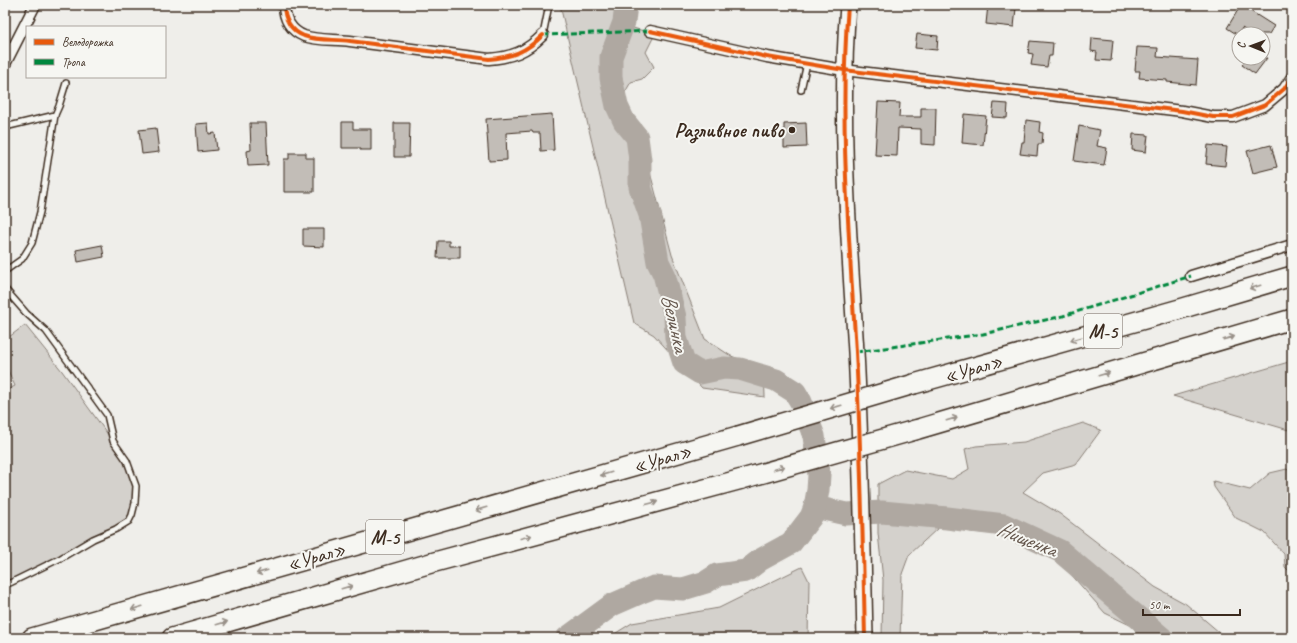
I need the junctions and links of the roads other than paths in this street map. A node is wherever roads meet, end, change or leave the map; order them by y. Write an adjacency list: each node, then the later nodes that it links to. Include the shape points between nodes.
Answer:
1 (35, 5): 8 (street)
2 (284, 5): 6 (street, via 288,22 295,31 305,36 482,58 504,58 516,54 532,46)
3 (549, 5): 6 (lane)
4 (848, 5): 9 (street)
5 (650, 31): 7 (street, via 767,57)
6 (543, 35)
7 (807, 63): 9 (street); 12 (lane)
8 (5, 64)
9 (844, 70): 10 (street, via 1182,111 1213,117 1233,117 1266,105 1284,89); 24 (street)
10 (1292, 77)
11 (66, 83): 13 (lane)
12 (801, 90)
13 (55, 115): 14 (lane); 16 (lane, via 40,212 32,243 22,259)
14 (5, 127)
15 (1292, 245): 17 (street)
16 (5, 271)
17 (1191, 276)
18 (1292, 276): 22 (highway, «Урал» / М-5, one-way to 22, bridge)
19 (5, 289): 21 (lane, via 46,331 107,415 113,441 127,461 136,486 135,504 128,521 61,558)
20 (1292, 319): 23 (highway, «Урал» / М-5, one-way to 20, bridge, via 431,563 915,430)
21 (5, 584)
22 (32, 638)
23 (172, 638)
24 (865, 638)

